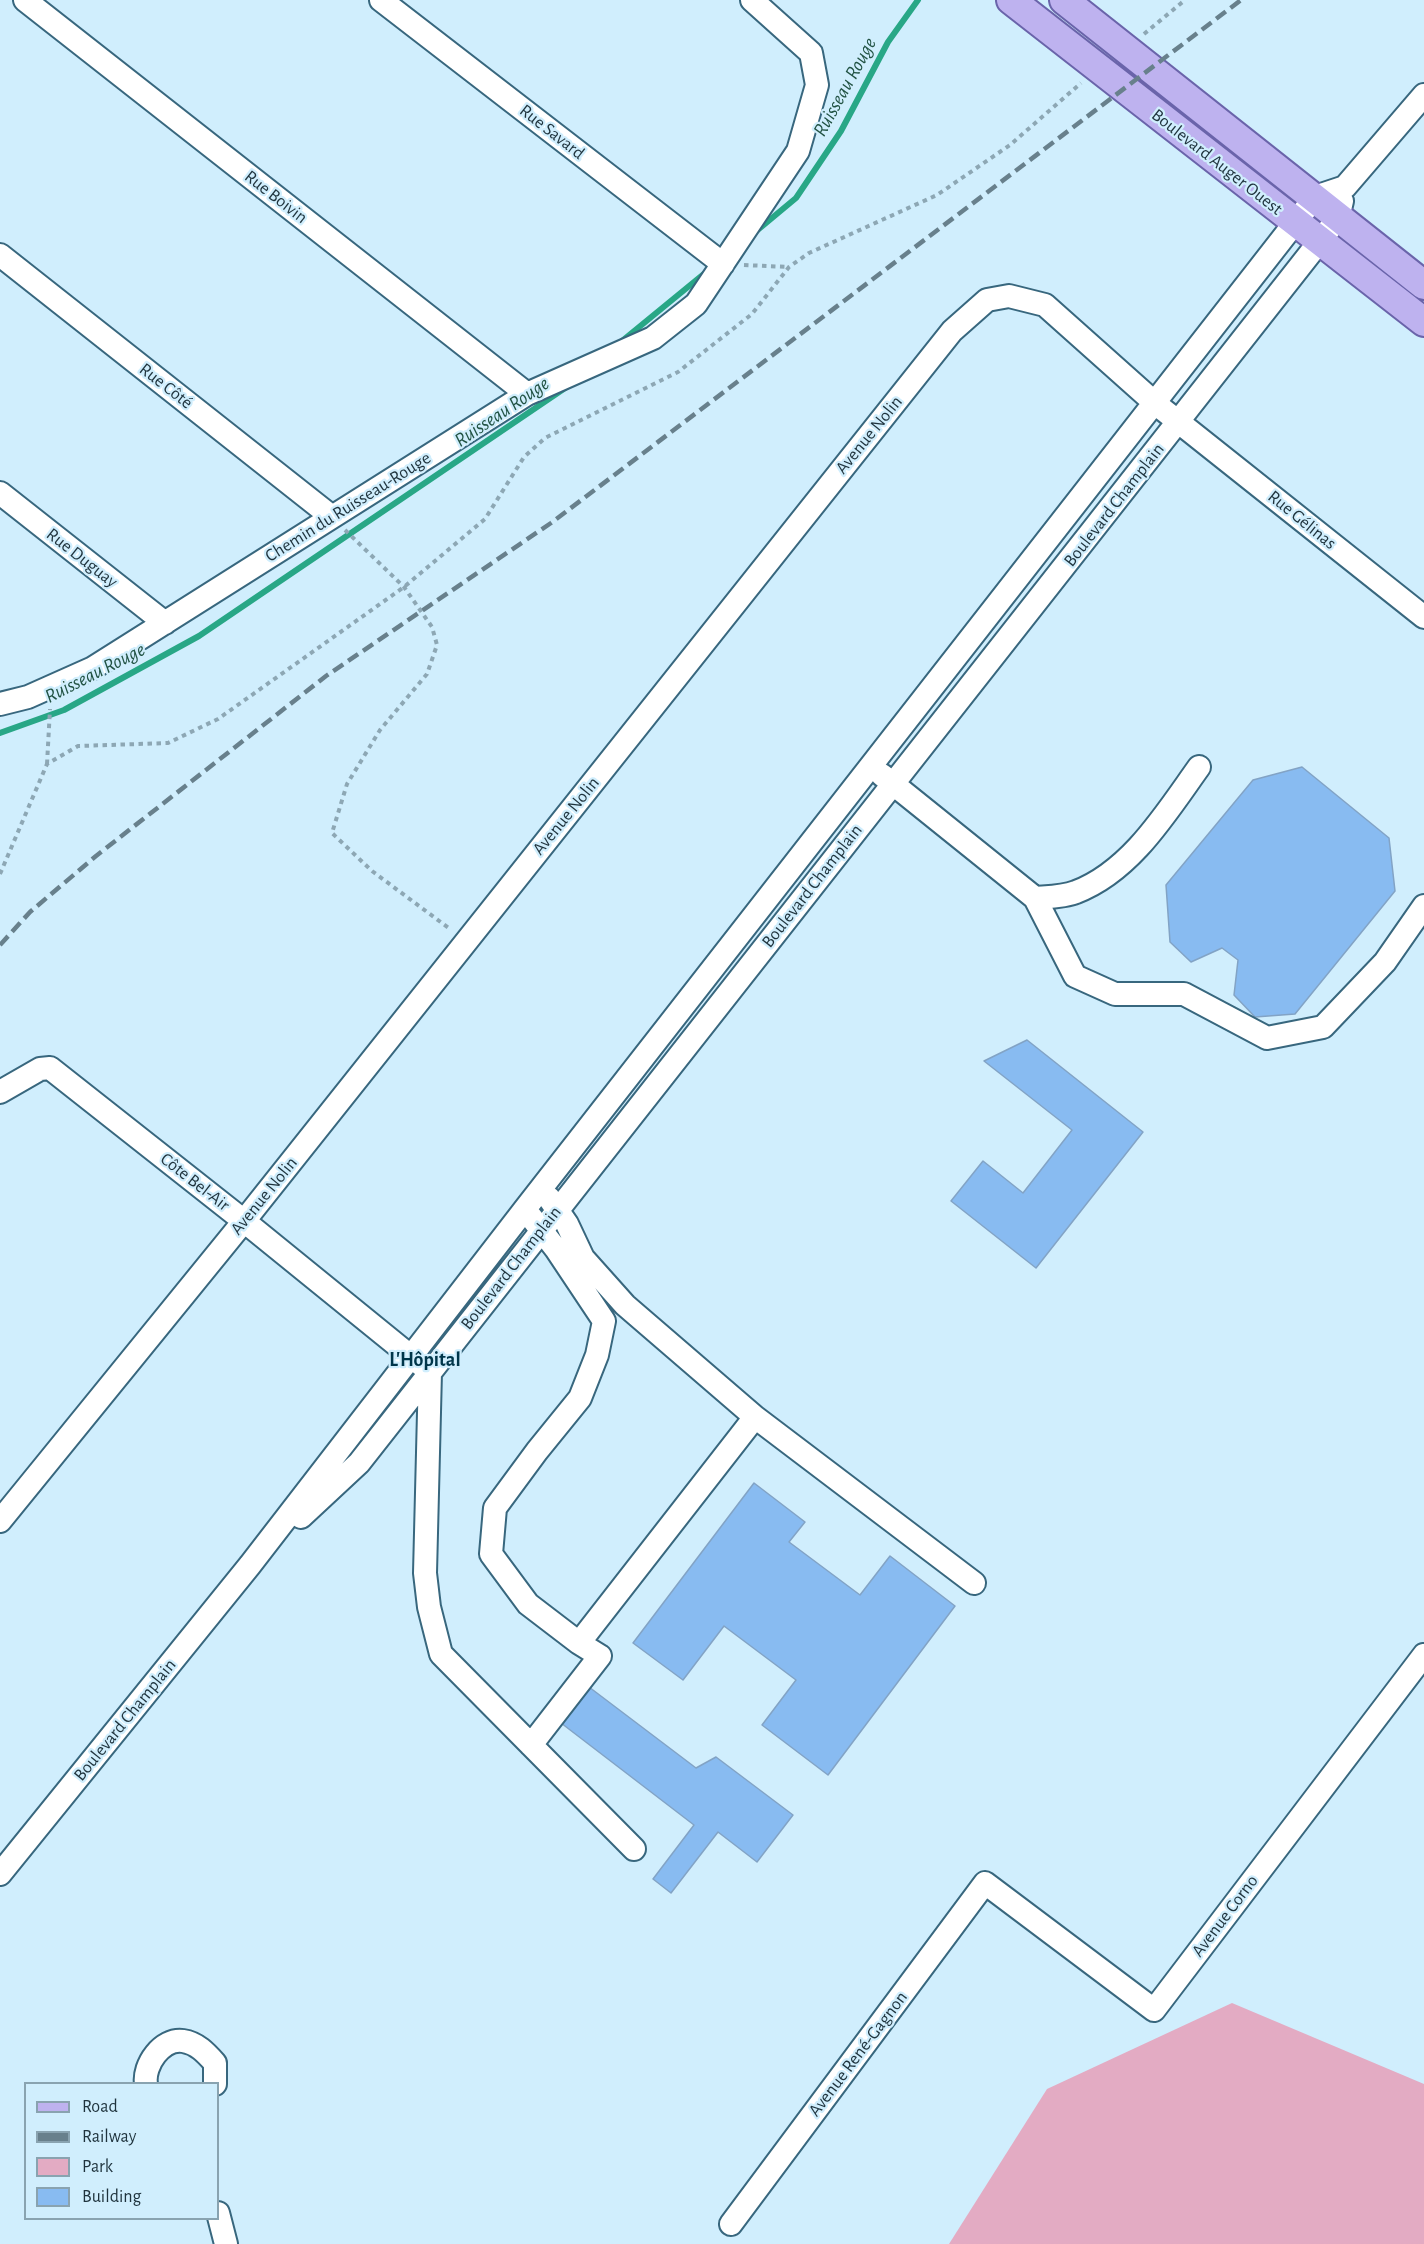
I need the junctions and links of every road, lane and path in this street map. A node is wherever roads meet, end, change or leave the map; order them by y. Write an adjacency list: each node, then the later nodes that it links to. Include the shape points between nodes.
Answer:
1 (25, 0): 20 (street, Rue Boivin)
2 (381, 0): 16 (street, Rue Savard)
3 (752, 0): 16 (street, Chemin du Ruisseau-Rouge, via 811,53 817,85 798,151)
4 (1011, 0): 8 (main road, Boulevard Auger Ouest)
5 (1064, 0): 7 (main road, Boulevard Auger Ouest)
6 (1185, 0): 7 (path)
7 (1126, 48): 11 (main road, Boulevard Auger Ouest)
8 (1098, 69): 13 (main road, Boulevard Auger Ouest); 17 (path, via 1010,145 937,195 809,253)
9 (1424, 95): 10 (street, Boulevard Champlain)
10 (1345, 187): 11 (street); 12 (street, Boulevard Champlain)
11 (1315, 197): 12 (main road, Boulevard Auger Ouest); 13 (street, Boulevard Champlain)
12 (1338, 218): 14 (street, Boulevard Champlain); 18 (main road, Boulevard Auger Ouest)
13 (1296, 224): 14 (main road, Boulevard Auger Ouest); 21 (street, Boulevard Champlain)
14 (1320, 241): 19 (main road, Boulevard Auger Ouest); 22 (street, Boulevard Champlain)
15 (0, 255): 24 (street, Rue Côté)
16 (723, 264): 17 (path); 20 (street, Chemin du Ruisseau-Rouge, via 696,304 653,338)
17 (789, 267): 25 (path, via 752,314 678,372 545,438 524,457 485,519)
18 (1424, 285)
19 (1424, 322)
20 (527, 394): 24 (street, Chemin du Ruisseau-Rouge)
21 (1156, 404): 22 (street, Avenue Nolin); 31 (street, Boulevard Champlain); 37 (street, Avenue Nolin, via 1045,305 1009,296 987,300 952,331)
22 (1180, 422): 26 (street, Rue Gélinas); 33 (street, Boulevard Champlain)
23 (0, 493): 27 (street, Rue Duguay)
24 (332, 517): 25 (path); 27 (street, Chemin du Ruisseau-Rouge)
25 (404, 587): 30 (path, via 218,719 188,736 168,744 78,746); 37 (path, via 432,627 437,645 427,674 380,730 347,784 332,833 372,871)
26 (1424, 617)
27 (165, 623): 28 (street, Chemin du Ruisseau-Rouge, via 93,668)
28 (51, 687): 29 (street, Chemin du Ruisseau-Rouge); 30 (path)
29 (0, 704)
30 (46, 765): 34 (path)
31 (871, 767): 33 (street); 39 (street, Boulevard Champlain)
32 (1199, 767): 35 (street, via 1158,824 1113,871 1075,892)
33 (893, 783): 35 (street); 40 (street, Boulevard Champlain)
34 (0, 874)
35 (1035, 898): 36 (street, via 1075,976 1115,994 1184,994 1267,1038 1323,1027 1385,962)
36 (1424, 906)
37 (466, 942): 42 (street, Avenue Nolin)
38 (0, 1092): 42 (street, Côte Bel-Air, via 40,1069 50,1068)
39 (541, 1188): 40 (street); 41 (street, Boulevard Champlain)
40 (558, 1207): 43 (street, Boulevard Champlain); 46 (street, via 583,1258 625,1305)
41 (525, 1209): 43 (street); 44 (street, Boulevard Champlain)
42 (244, 1221): 44 (street, Côte Bel-Air); 47 (street, Avenue Nolin)
43 (541, 1228): 45 (street, Boulevard Champlain); 50 (street, via 604,1321 597,1355 580,1398 495,1508 491,1554 528,1604)
44 (412, 1357): 45 (street, Côte Bel-Air); 48 (street, Boulevard Champlain)
45 (430, 1372): 48 (street, Boulevard Champlain, via 359,1463); 52 (street, via 425,1573 441,1654)
46 (755, 1417): 49 (street); 50 (street)
47 (0, 1521)
48 (250, 1565): 54 (street, Boulevard Champlain)
49 (974, 1583)
50 (579, 1643): 52 (street, via 600,1656)
51 (1424, 1655): 55 (street, Avenue Corno, via 1154,2010)
52 (531, 1745): 53 (street)
53 (634, 1849)
54 (0, 1874)
55 (985, 1883): 59 (street, Avenue René-Gagnon)
56 (146, 2082): 57 (street, via 152,2058 165,2045 182,2040 201,2048 215,2063)
57 (215, 2082)
58 (219, 2217): 60 (street)
59 (731, 2224)
60 (226, 2244)

